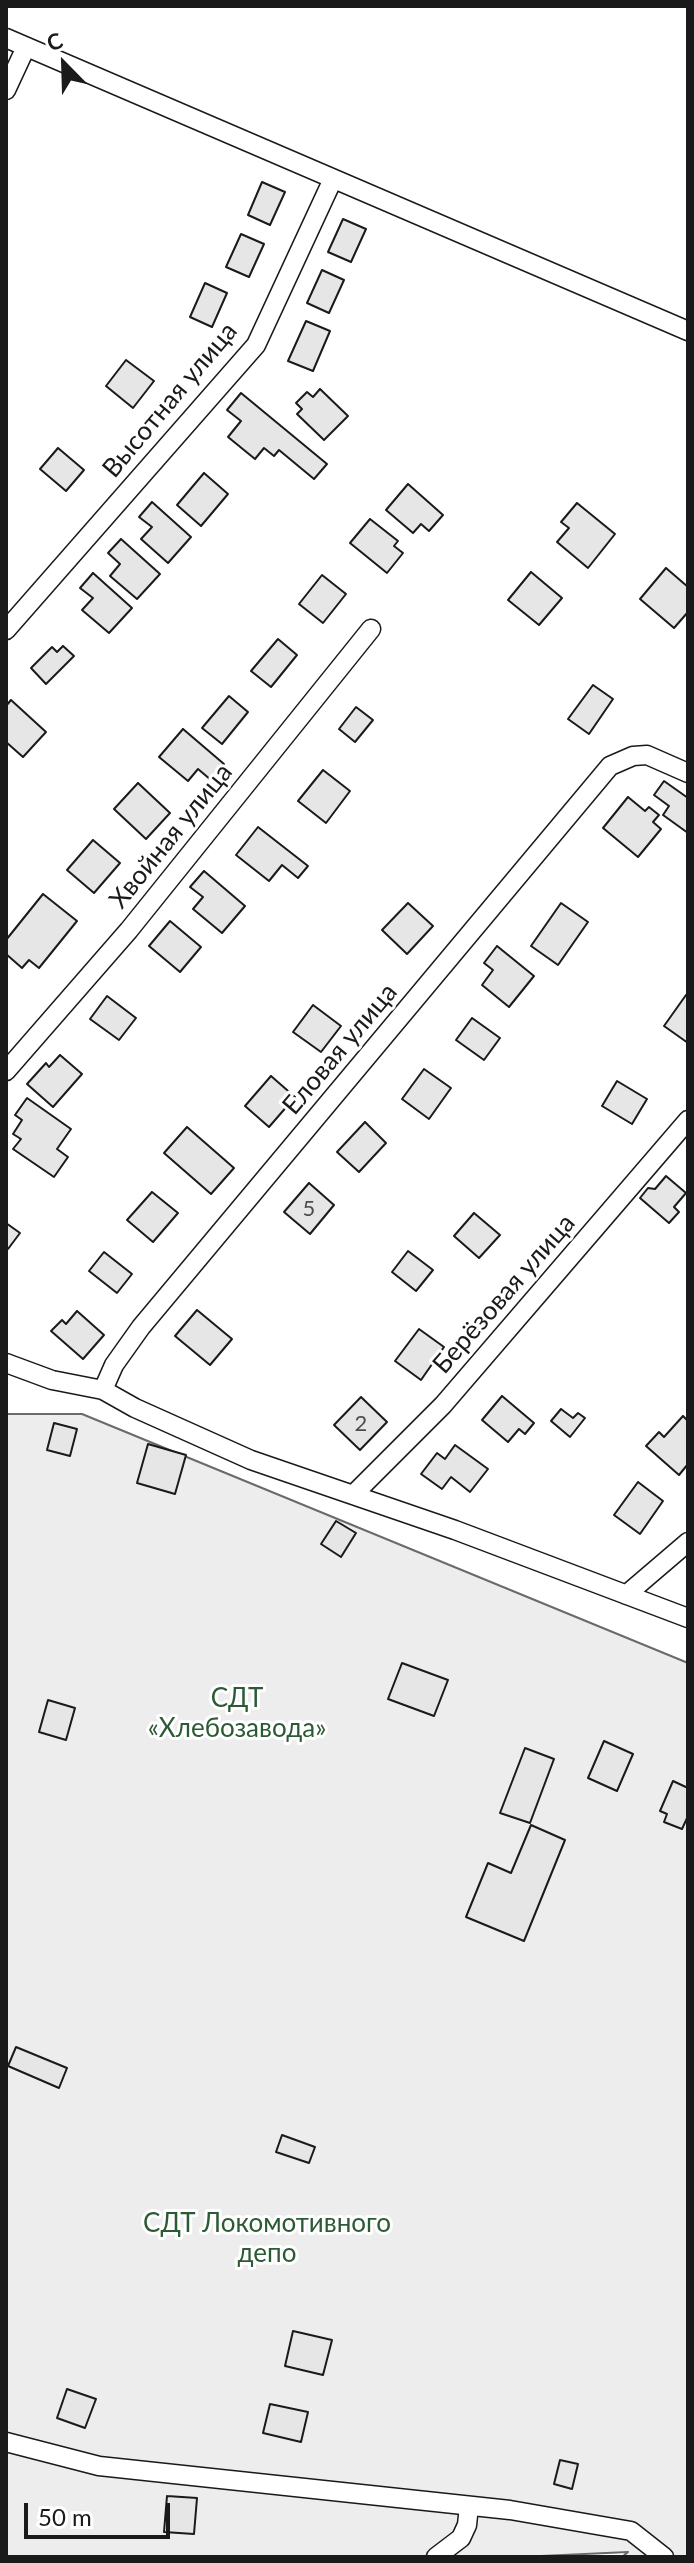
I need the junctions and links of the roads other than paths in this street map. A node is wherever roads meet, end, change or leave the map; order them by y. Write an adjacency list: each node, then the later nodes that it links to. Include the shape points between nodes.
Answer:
1 (6, 38): 2 (street)
2 (26, 47): 3 (street); 4 (street)
3 (6, 90)
4 (333, 179): 5 (street); 7 (street, Высотная улица, via 256,345)
5 (688, 331)
6 (371, 629): 9 (street, Хвойная улица, via 129,930)
7 (6, 630)
8 (688, 773): 12 (street, Еловая улица, via 647,755 610,766 141,1327)
9 (6, 1071)
10 (688, 1120): 13 (street, Берёзовая улица, via 443,1405)
11 (6, 1363): 12 (street, via 52,1380)
12 (103, 1390): 13 (street, via 251,1460)
13 (353, 1495): 15 (street)
14 (688, 1542): 15 (street)
15 (626, 1595): 16 (street)
16 (688, 1618)
17 (6, 2442): 18 (street, via 99,2466)
18 (469, 2506): 19 (street, via 461,2538); 20 (street, via 631,2531)
19 (436, 2557)
20 (664, 2557)

